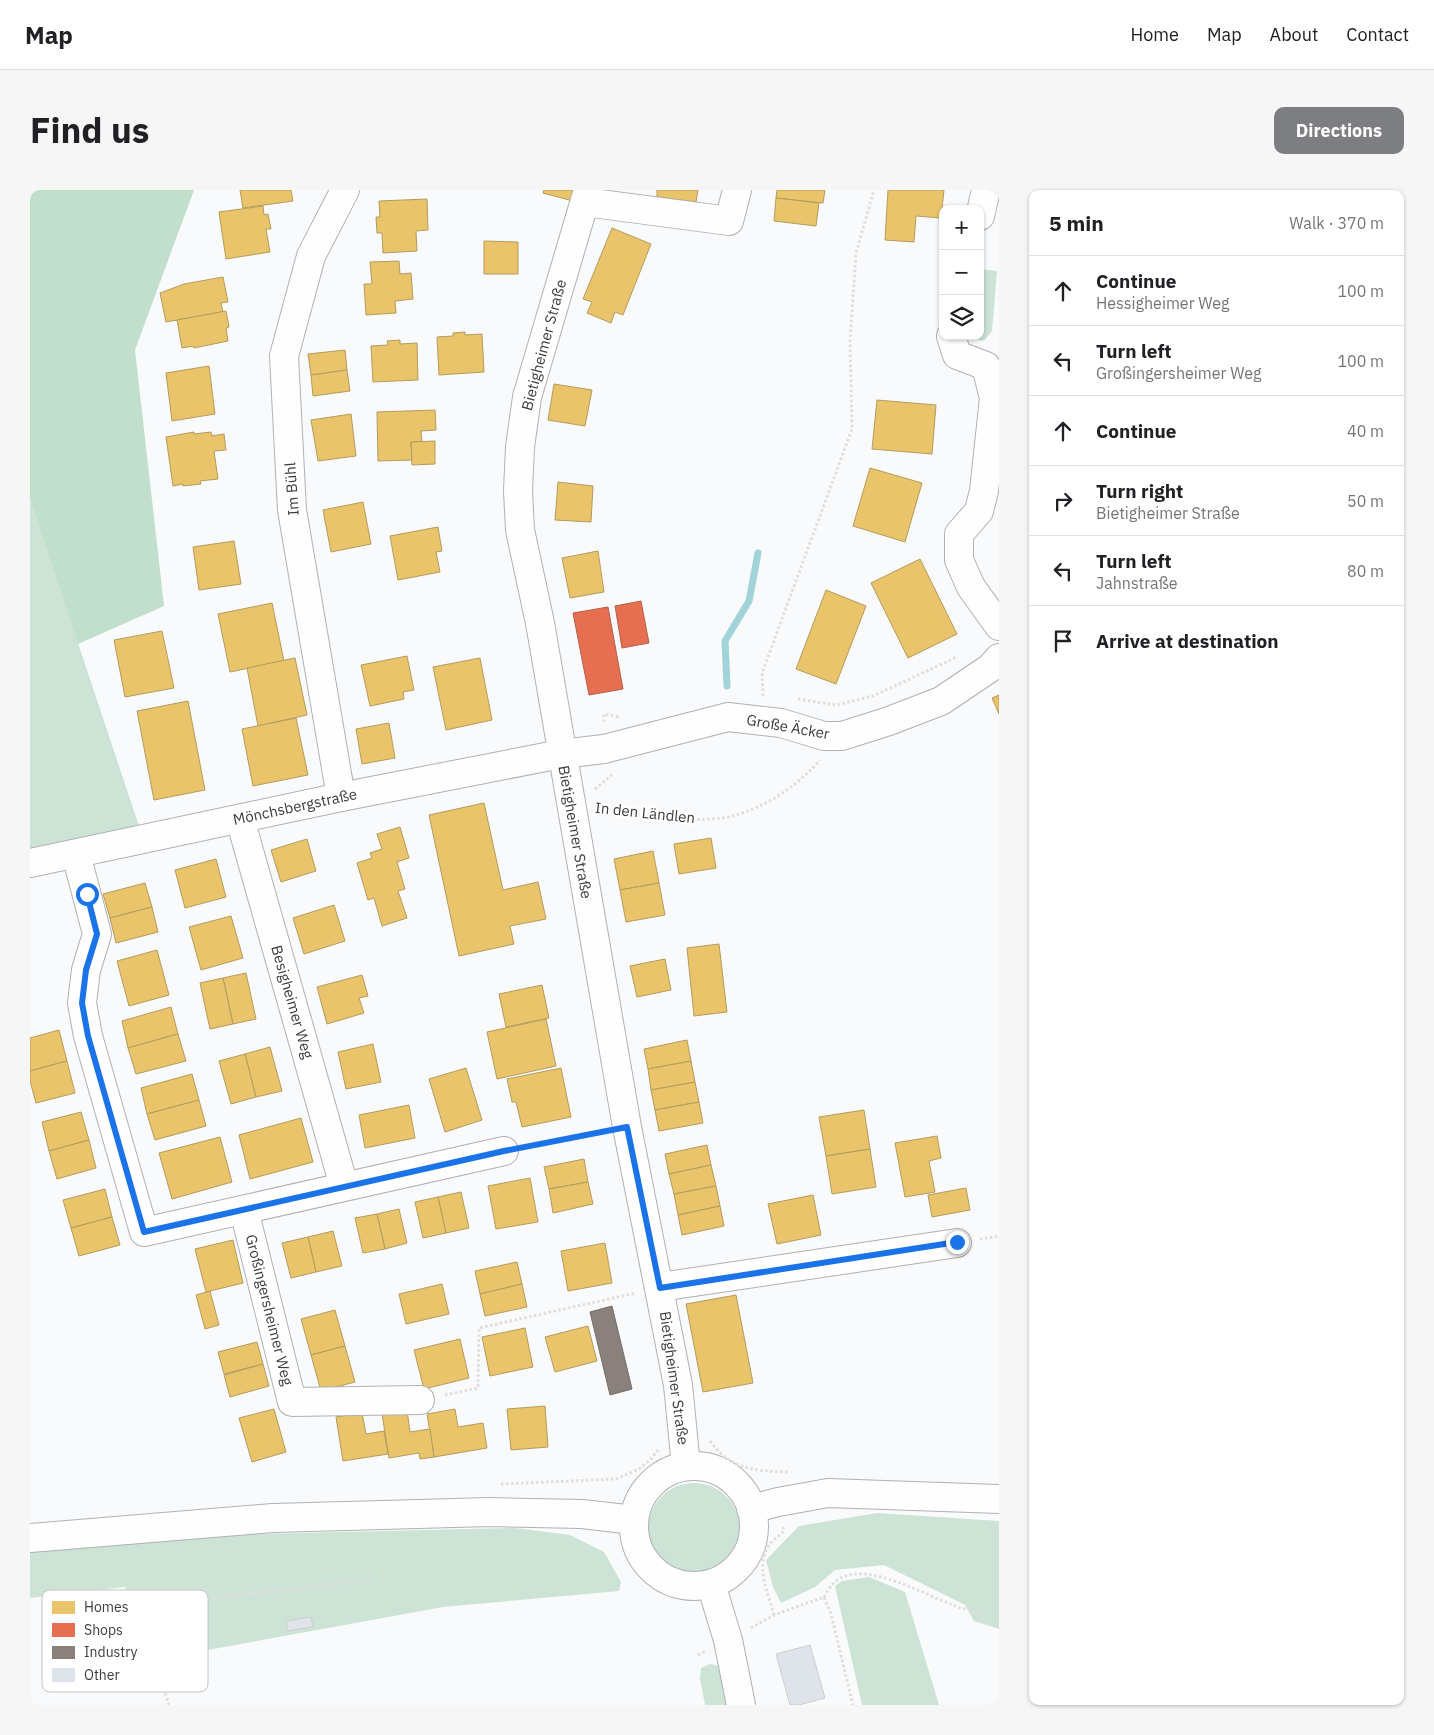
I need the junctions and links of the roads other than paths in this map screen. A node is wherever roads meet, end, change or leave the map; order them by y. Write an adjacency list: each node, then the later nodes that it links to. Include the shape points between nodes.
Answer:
1 (345, 190): 11 (street, Im Bühl, via 311,256 284,356 292,510)
2 (737, 190): 4 (street, Bietigheimer Straße, via 729,221)
3 (986, 190): 5 (street)
4 (586, 196): 10 (street, Bietigheimer Straße, via 527,397 518,491 520,530 540,623)
5 (983, 205)
6 (952, 340): 7 (street, via 957,355)
7 (992, 358): 8 (street, via 994,398 984,491 979,511 959,534 959,560 971,587)
8 (999, 626)
9 (999, 658): 10 (street, Große Äcker, via 990,668 941,701 842,736 824,736 781,723 728,716 604,749)
10 (561, 754): 11 (street, Mönchsbergstraße); 19 (street, Bietigheimer Straße, via 627,1127)
11 (341, 797): 12 (street, Mönchsbergstraße)
12 (240, 819): 13 (street, Mönchsbergstraße); 16 (street, Besigheimer Weg)
13 (76, 854): 14 (street, Mönchsbergstraße); 17 (street, via 97,934 86,970 82,1003 88,1036 144,1232)
14 (30, 863)
15 (504, 1151): 16 (street)
16 (344, 1186): 17 (street)
17 (244, 1210): 20 (street, Großingersheimer Weg, via 292,1402)
18 (957, 1242): 19 (street)
19 (660, 1288): 21 (street, Bietigheimer Straße, via 678,1384)
20 (420, 1400)
21 (686, 1466): 23 (street, via 708,1468 724,1474 737,1485); 24 (street, via 659,1477 648,1487 640,1499)
22 (999, 1499): 23 (street, via 828,1493)
23 (751, 1509): 26 (street, via 754,1530 743,1562 732,1574)
24 (634, 1520): 25 (street, via 582,1514 490,1512 273,1518); 26 (street, via 635,1542 642,1558 660,1576 678,1585 698,1587)
25 (30, 1538)
26 (711, 1584): 27 (street, via 728,1640)
27 (741, 1705)

